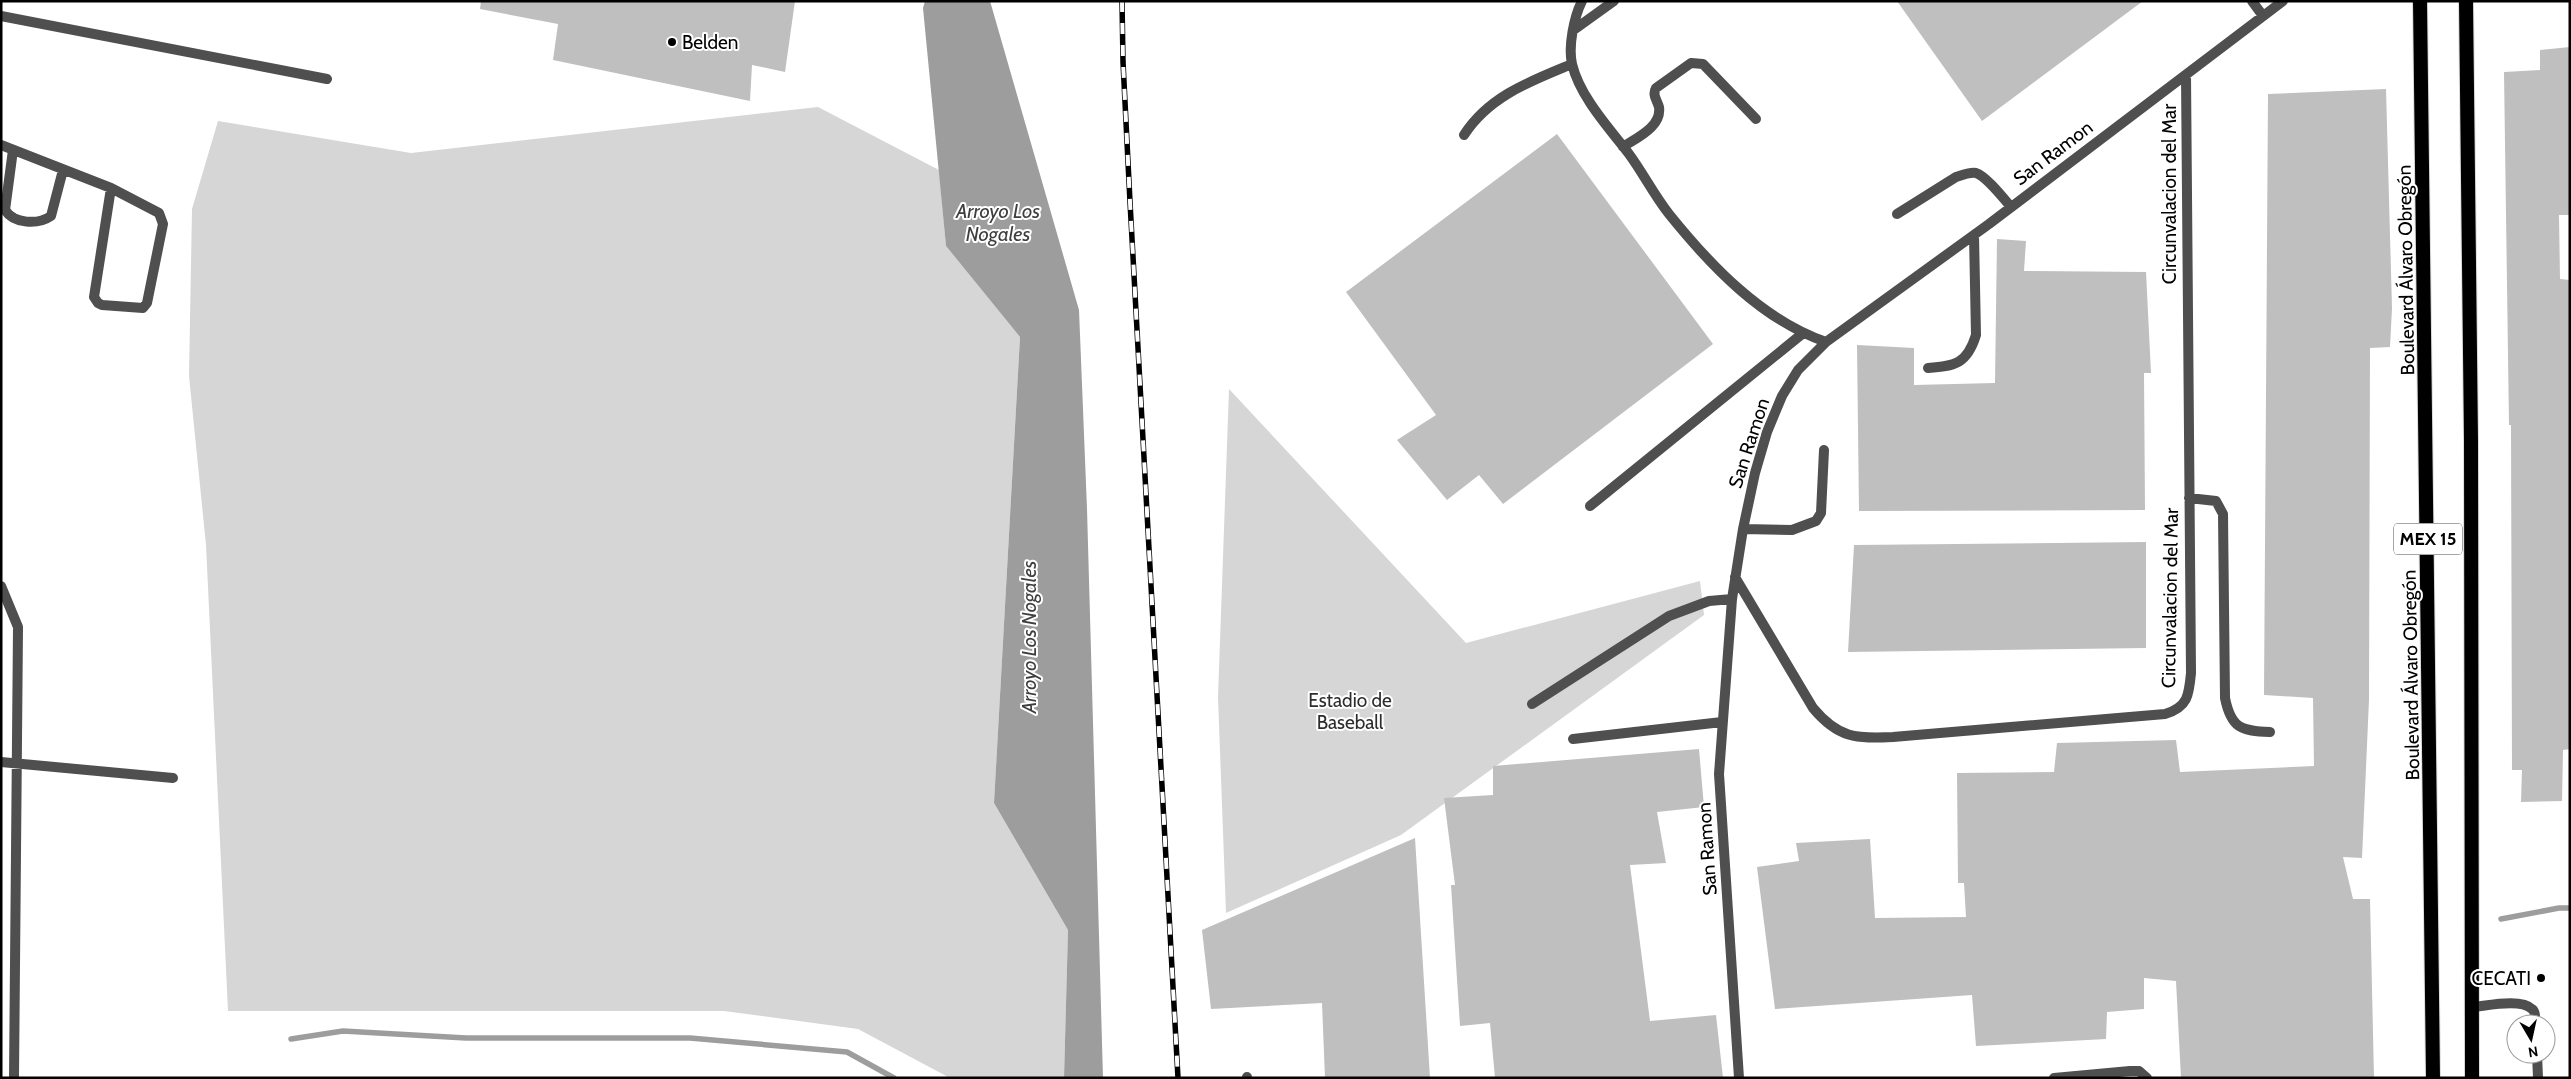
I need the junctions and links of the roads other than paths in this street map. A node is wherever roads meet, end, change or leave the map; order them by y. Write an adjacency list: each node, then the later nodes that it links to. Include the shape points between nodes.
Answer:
1 (1582, 1): 9 (lane)
2 (1614, 1): 9 (lane)
3 (2252, 1): 8 (lane)
4 (2283, 1): 8 (lane, San Ramon)
5 (2420, 1): 47 (highway, Boulevard Álvaro Obregón / MEX 15)
6 (2466, 1): 40 (highway, MEX 15)
7 (1, 16): 12 (lane)
8 (2263, 16): 11 (lane, San Ramon)
9 (1575, 29): 10 (lane, via 1571,46)
10 (1572, 64): 14 (lane, via 1491,103 1475,118); 16 (lane, via 1603,123)
11 (2186, 75): 20 (lane, San Ramon); 27 (lane, Circunvalacion del Mar)
12 (327, 79)
13 (1756, 119): 16 (lane, via 1703,64 1691,63 1656,88 1659,112 1656,120)
14 (1464, 135)
15 (1, 145): 17 (lane)
16 (1623, 147): 23 (lane, via 1668,213 1716,267 1773,315)
17 (13, 150): 18 (lane); 18 (lane, via 4,206 14,219 37,222 51,216)
18 (63, 170): 19 (lane)
19 (111, 188): 19 (lane, via 94,297 102,305 143,308 147,304 163,221 159,213)
20 (2011, 207): 21 (lane, via 1976,173 1956,177); 22 (lane, San Ramon)
21 (1897, 214)
22 (1974, 235): 24 (lane, San Ramon); 25 (lane, via 1976,336 1971,351 1957,364)
23 (1802, 334): 24 (lane); 28 (lane)
24 (1826, 342): 29 (lane, San Ramon, via 1798,370 1782,396 1755,473)
25 (1928, 368)
26 (1824, 450): 29 (lane, via 1821,513 1816,522 1792,530)
27 (2189, 498): 30 (lane, Circunvalacion del Mar, via 2189,690 2186,701 2178,710 2165,714 1893,737 1864,738 1843,734 1825,723 1813,708); 35 (lane, via 2216,501 2223,514 2225,698 2228,716 2239,727)
28 (1590, 506)
29 (1743, 529): 30 (lane, San Ramon)
30 (1735, 577): 32 (lane, San Ramon)
31 (1, 586): 38 (lane, via 18,627)
32 (1732, 599): 33 (lane, via 1709,601 1669,616); 34 (lane, San Ramon)
33 (1532, 704)
34 (1722, 722): 36 (lane); 44 (lane, San Ramon, via 1719,774)
35 (2270, 732)
36 (1573, 739)
37 (1, 762): 38 (lane)
38 (17, 763): 39 (lane); 43 (lane)
39 (173, 778)
40 (2472, 1007): 41 (lane, via 2523,1004); 48 (highway, MEX 15)
41 (2534, 1014)
42 (2537, 1064): 49 (lane)
43 (14, 1078)
44 (1739, 1078)
45 (2054, 1078): 46 (lane, via 2139,1071)
46 (2147, 1078)
47 (2433, 1078)
48 (2472, 1078)
49 (2538, 1078)

